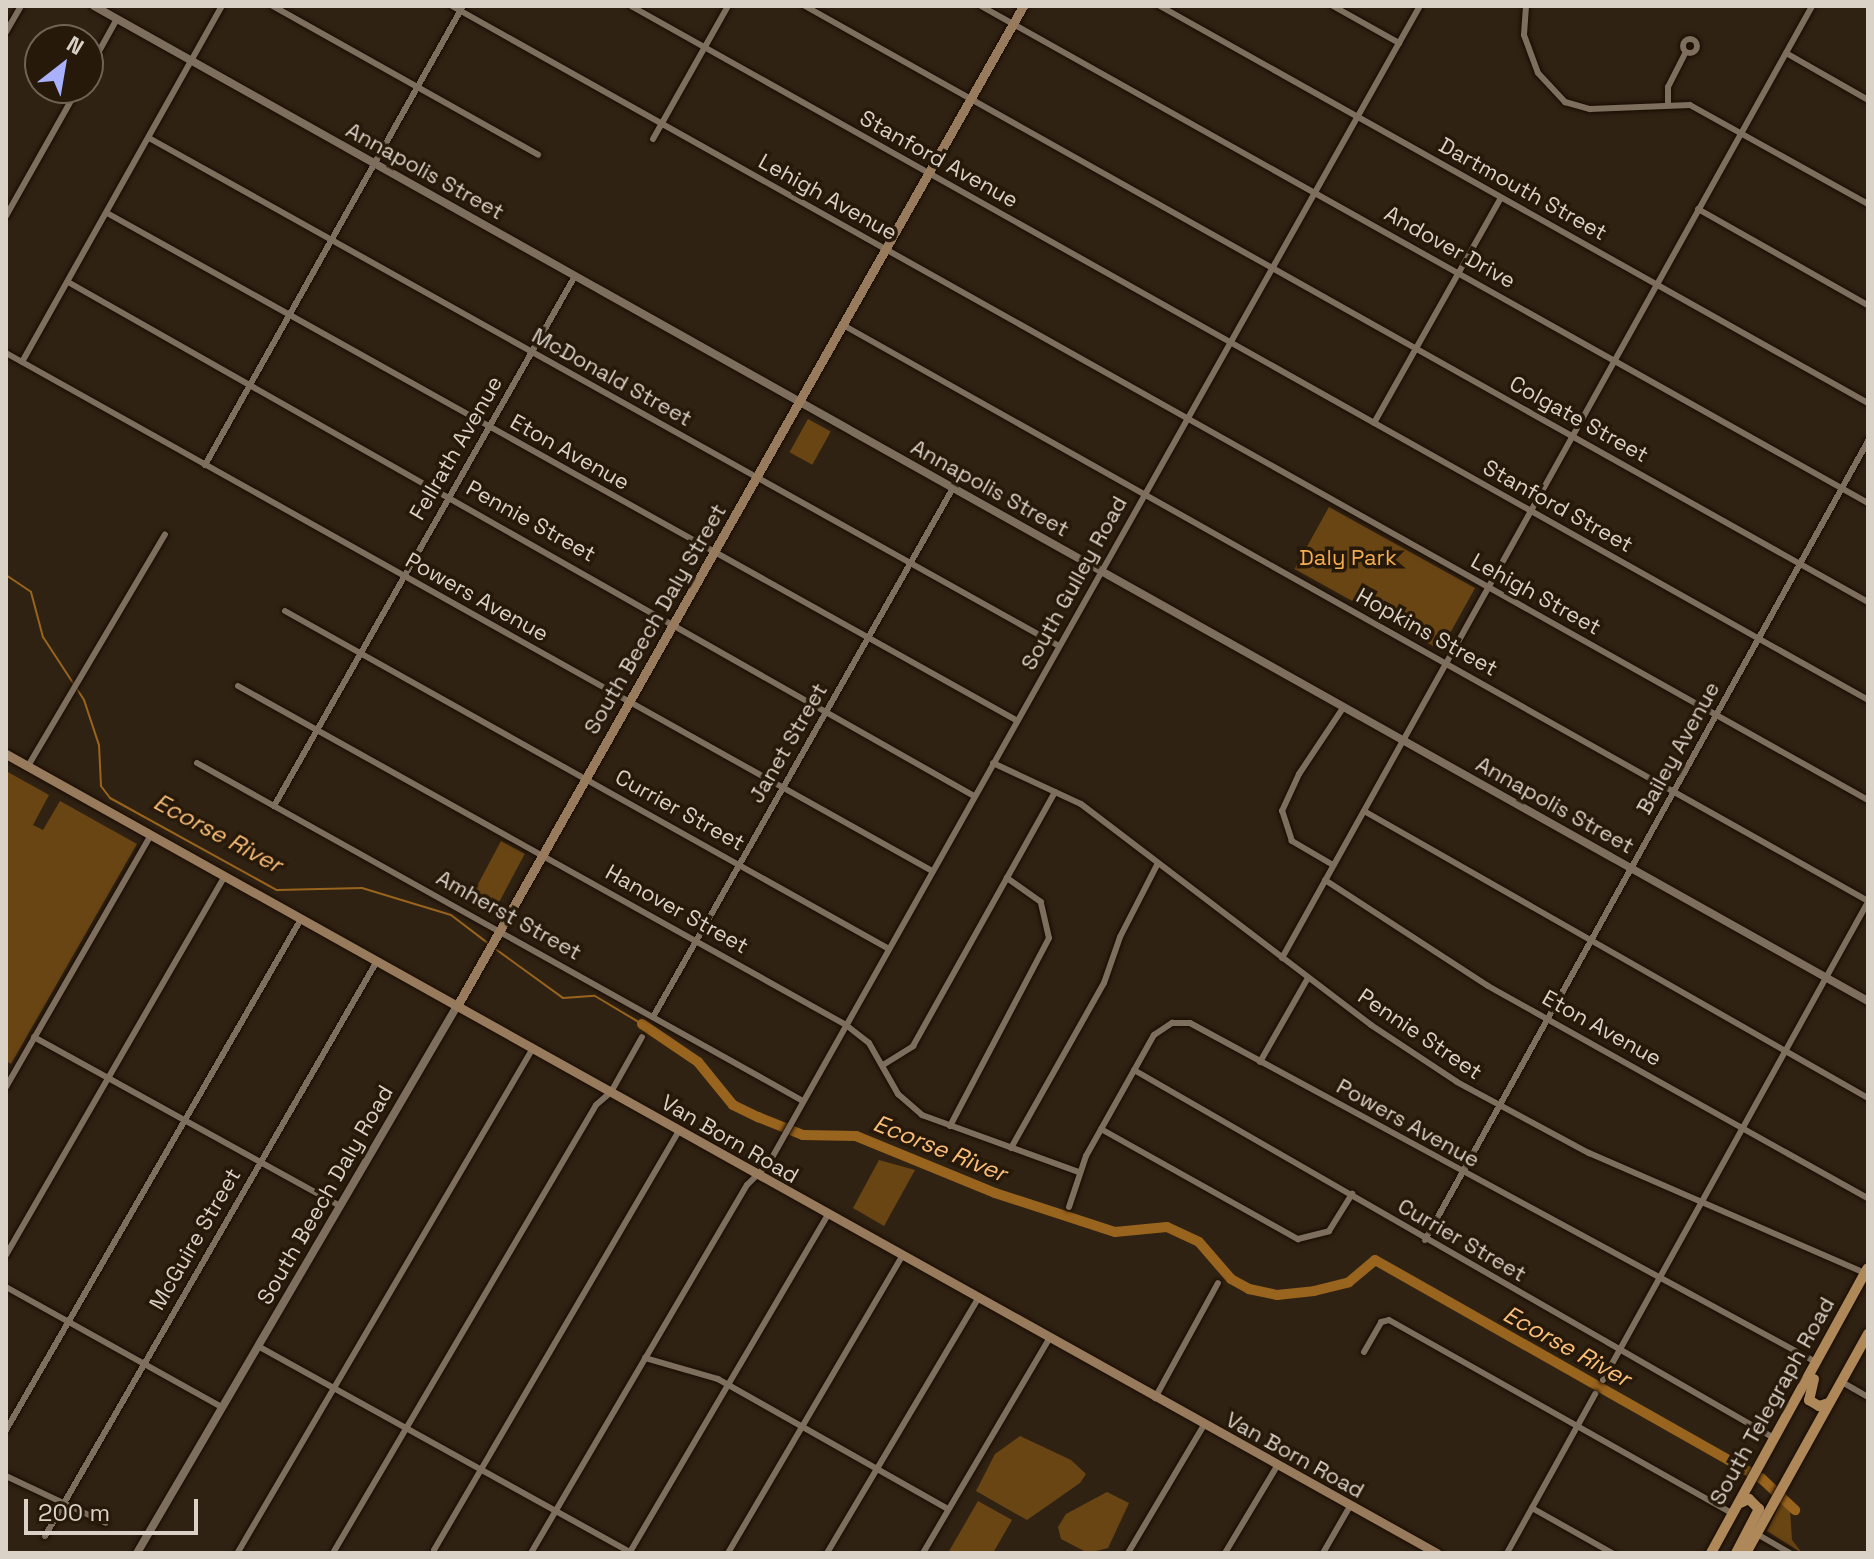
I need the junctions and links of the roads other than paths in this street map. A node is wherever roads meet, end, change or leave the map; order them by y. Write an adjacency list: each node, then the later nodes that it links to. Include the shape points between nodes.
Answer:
1 (21, 6): 19 (street)
2 (94, 6): 17 (street, Annapolis Street)
3 (222, 6): 25 (street)
4 (273, 6): 26 (street)
5 (452, 6): 16 (street, Lehigh Avenue)
6 (631, 6): 22 (street, Stanford Avenue)
7 (728, 6): 22 (street)
8 (805, 6): 27 (street, Colgate Street)
9 (981, 6): 18 (street, Andover Drive)
10 (1023, 6): 18 (main road)
11 (1160, 6): 31 (street, Dartmouth Street)
12 (1333, 6): 21 (street)
13 (1420, 6): 21 (street, South Gulley Road)
14 (1526, 6): 29 (street, via 1526,41 1543,81 1558,97 1590,109)
15 (1812, 6): 24 (street)
16 (462, 8): 26 (street); 32 (street, Lehigh Avenue)
17 (117, 19): 20 (street); 25 (street, Annapolis Street)
18 (1013, 24): 27 (main road); 39 (street, Andover Drive)
19 (6, 32)
20 (104, 42)
21 (1399, 43): 31 (street, South Gulley Road)
22 (705, 48): 32 (street); 38 (street, Stanford Avenue)
23 (1686, 52): 29 (street, via 1668,87)
24 (1786, 53): 28 (street); 33 (street)
25 (191, 61): 34 (street); 37 (street, Annapolis Street)
26 (417, 87): 36 (street); 37 (street)
27 (970, 99): 38 (main road); 47 (street, Colgate Street)
28 (1868, 100)
29 (1668, 102): 33 (street, via 1690,105)
30 (69, 104): 44 (street)
31 (1357, 116): 39 (street, South Gulley Road); 40 (street, Dartmouth Street)
32 (662, 124): 35 (street); 46 (street, Lehigh Avenue)
33 (1742, 132): 41 (street); 42 (street)
34 (149, 138): 43 (street); 45 (street, McDonald Street)
35 (653, 139)
36 (538, 155)
37 (374, 163): 45 (street); 49 (street, Annapolis Street)
38 (928, 174): 46 (main road); 55 (street, Stanford Avenue)
39 (1315, 192): 47 (street, South Gulley Road); 48 (street, Andover Drive)
40 (1501, 198): 48 (street); 51 (street, Dartmouth Street)
41 (1868, 204)
42 (1698, 209): 51 (street); 52 (street)
43 (107, 213): 50 (street); 53 (street, Eton Avenue)
44 (6, 216)
45 (331, 240): 53 (street); 57 (street, McDonald Street)
46 (885, 250): 54 (main road); 64 (street, Lehigh Avenue)
47 (1273, 267): 55 (street, South Gulley Road); 56 (street, Colgate Street)
48 (1459, 273): 56 (street); 59 (street, Andover Drive)
49 (575, 276): 57 (street, Fellrath Avenue); 62 (street, Annapolis Street)
50 (68, 282): 60 (street); 61 (street, Pennie Street)
51 (1656, 285): 59 (street); 63 (street, Dartmouth Street)
52 (1868, 305)
53 (289, 315): 61 (street); 66 (street, Eton Avenue)
54 (843, 325): 62 (main road); 73 (street, Hopkins Street)
55 (1230, 343): 64 (street, South Gulley Road); 65 (street, Stanford Street)
56 (1416, 347): 65 (street); 67 (street, Colgate Street)
57 (531, 352): 66 (street, Fellrath Avenue); 70 (street, McDonald Street)
58 (6, 353): 60 (street, Powers Avenue)
59 (1614, 360): 67 (street); 72 (street, Andover Drive)
60 (22, 362): 69 (street, Powers Avenue)
61 (250, 384): 69 (street); 74 (street, Pennie Street)
62 (799, 402): 70 (main road, South Beech Daly Street); 71 (street, Annapolis Street)
63 (1868, 403)
64 (1187, 418): 73 (street, South Gulley Road); 83 (street, Lehigh Street)
65 (1374, 423): 76 (street, Stanford Street)
66 (490, 428): 74 (street, Fellrath Avenue); 78 (street, Eton Avenue)
67 (1572, 436): 76 (street); 79 (street, Colgate Street)
68 (1868, 441): 72 (street, Bailey Avenue)
69 (205, 465): 82 (street, Powers Avenue)
70 (756, 478): 78 (main road, South Beech Daly Street); 80 (street, McDonald Street)
71 (953, 488): 80 (street, Janet Street); 81 (street, Annapolis Street)
72 (1842, 488): 75 (street, Andover Drive); 79 (street, Bailey Avenue)
73 (1144, 494): 81 (street, South Gulley Road); 91 (street, Hopkins Street)
74 (450, 496): 82 (street, Fellrath Avenue); 86 (street, Pennie Street)
75 (1868, 503)
76 (1531, 512): 83 (street); 88 (street, Stanford Street)
77 (165, 534): 104 (street)
78 (714, 553): 86 (main road, South Beech Daly Street); 87 (street, Eton Avenue)
79 (1799, 563): 84 (street, Colgate Street); 88 (street, Bailey Avenue)
80 (909, 564): 87 (street, Janet Street); 89 (street, McDonald Street)
81 (1101, 570): 89 (street, South Gulley Road); 95 (street, Annapolis Street)
82 (404, 577): 90 (street, Fellrath Avenue); 94 (street, Powers Avenue)
83 (1488, 587): 91 (street); 97 (street, Lehigh Street)
84 (1868, 602)
85 (285, 611): 90 (street, Currier Street)
86 (673, 626): 94 (main road, South Beech Daly Street); 96 (street, Pennie Street)
87 (868, 638): 96 (street, Janet Street); 98 (street, Eton Avenue)
88 (1758, 639): 93 (street, Stanford Street); 97 (street, Bailey Avenue)
89 (1059, 646): 98 (street, South Gulley Road)
90 (361, 653): 99 (street, Fellrath Avenue); 105 (street, Currier Street)
91 (1445, 663): 100 (street); 108 (street, Hopkins Street)
92 (238, 686): 99 (street, Hanover Street)
93 (1868, 700)
94 (630, 702): 105 (main road, South Beech Daly Street); 106 (street, Powers Avenue)
95 (1343, 708): 100 (street, Annapolis Street); 117 (street, via 1299,774 1282,811 1292,841)
96 (825, 713): 106 (street, Janet Street); 109 (street, Pennie Street)
97 (1716, 716): 108 (street, Bailey Avenue); 110 (street, Lehigh Street)
98 (1016, 720): 103 (street, South Gulley Road)
99 (317, 730): 111 (street, Fellrath Avenue); 114 (street, Hanover Street)
100 (1402, 741): 112 (street); 118 (street, Annapolis Street)
101 (6, 754): 104 (main road, Van Born Road)
102 (197, 763): 111 (street, Amherst Street)
103 (993, 763): 107 (street, Pennie Street); 109 (street, South Gulley Road)
104 (28, 766): 113 (main road, Van Born Road)
105 (586, 778): 114 (main road, South Beech Daly Street); 116 (street, Currier Street)
106 (783, 788): 116 (street, Janet Street); 119 (street, Powers Avenue)
107 (1055, 792): 115 (street, Pennie Street, via 1081,804); 121 (street)
108 (1674, 793): 118 (street, Bailey Avenue); 123 (street, Hopkins Street)
109 (974, 796): 119 (street, South Gulley Road)
110 (1868, 800)
111 (274, 806): 125 (street, Amherst Street)
112 (1364, 811): 117 (street); 127 (street)
113 (151, 835): 120 (main road, Van Born Road); 138 (street)
114 (542, 855): 125 (main road, South Beech Daly Road); 126 (street, Hanover Street)
115 (1158, 863): 129 (street, Pennie Street); 158 (street, via 1120,937 1104,983)
116 (739, 865): 126 (street, Janet Street); 128 (street, Currier Street)
117 (1333, 865): 122 (street)
118 (1632, 869): 127 (street, Bailey Avenue); 132 (street, Annapolis Street)
119 (932, 871): 128 (street, South Gulley Road)
120 (225, 876): 124 (main road, Van Born Road); 147 (street)
121 (1007, 878): 143 (street, via 913,1046); 154 (street, via 1036,897 1049,920 1048,942)
122 (1325, 880): 129 (street); 136 (street, Eton Avenue)
123 (1868, 902): 132 (street)
124 (301, 919): 130 (main road, Van Born Road); 153 (street)
125 (499, 930): 134 (main road, South Beech Daly Road); 135 (street, Amherst Street)
126 (696, 941): 135 (street, Janet Street); 137 (street, Hanover Street)
127 (1590, 943): 136 (street, Bailey Avenue); 141 (street)
128 (889, 949): 137 (street, South Gulley Road)
129 (1282, 958): 131 (street, Pennie Street)
130 (377, 961): 134 (main road, Van Born Road); 159 (street, McGuire Street)
131 (1308, 978): 142 (street); 152 (street, Pennie Street, via 1428,1064)
132 (1826, 978): 133 (street, Annapolis Street); 141 (street)
133 (1868, 1001)
134 (457, 1006): 140 (main road, Van Born Road); 166 (street, South Beech Daly Road)
135 (653, 1017): 151 (street, Amherst Street)
136 (1549, 1019): 152 (street, Bailey Avenue); 155 (street, Eton Avenue)
137 (846, 1025): 143 (street, Hanover Street, via 869,1043); 151 (street, South Gulley Road)
138 (34, 1037): 146 (street); 147 (street)
139 (642, 1037): 149 (street)
140 (533, 1048): 149 (main road, Van Born Road); 192 (street)
141 (1785, 1052): 150 (street); 155 (street)
142 (1260, 1062): 145 (street, Powers Avenue, via 1198,1026 1177,1022 1157,1031); 161 (street, Powers Avenue)
143 (883, 1065): 154 (street, Hanover Street, via 906,1103)
144 (6, 1066): 146 (street)
145 (1134, 1070): 156 (street, Powers Avenue); 163 (street, Currier Street)
146 (15, 1071): 148 (street)
147 (107, 1077): 153 (street); 170 (street)
148 (6, 1087)
149 (611, 1092): 157 (main road, Van Born Road); 201 (street, via 596,1105)
150 (1868, 1098)
151 (803, 1101): 162 (street, South Gulley Road)
152 (1500, 1106): 161 (street, Bailey Avenue); 165 (street, Pennie Street)
153 (184, 1120): 159 (street); 179 (street)
154 (950, 1126): 158 (street, Hanover Street)
155 (1743, 1128): 164 (street, Eton Avenue); 165 (street)
156 (1101, 1129): 160 (street, Powers Avenue); 163 (street, via 1298,1239 1329,1231)
157 (679, 1131): 162 (main road, Van Born Road); 206 (street)
158 (1011, 1148): 160 (street, Hanover Street)
159 (260, 1162): 166 (street); 188 (street, McGuire Street)
160 (1079, 1172): 167 (street, Powers Avenue)
161 (1462, 1173): 169 (street, Bailey Avenue); 173 (street, Powers Avenue, via 1559,1227)
162 (757, 1175): 168 (main road, Van Born Road); 186 (street, South Gulley Road)
163 (1352, 1194): 169 (street, Currier Street)
164 (1868, 1198)
165 (1702, 1202): 172 (street, Pennie Street); 173 (street)
166 (340, 1206): 182 (street, South Beech Daly Road)
167 (1069, 1207)
168 (828, 1214): 171 (main road, Van Born Road); 191 (street)
169 (1425, 1240): 183 (street, Currier Street)
170 (6, 1255)
171 (902, 1256): 177 (main road, Van Born Road); 200 (street)
172 (1867, 1270): 175 (main road, South Telegraph Road)
173 (1661, 1274): 183 (street); 187 (street, Powers Avenue)
174 (1218, 1283): 195 (street)
175 (1859, 1284): 187 (main road, South Telegraph Road); 196 (main road, via 1809,1389 1814,1405)
176 (6, 1287): 179 (street)
177 (978, 1299): 181 (main road, Van Born Road); 205 (street)
178 (1868, 1321): 184 (main road)
179 (69, 1322): 188 (street); 202 (street)
180 (1868, 1334): 184 (main road)
181 (1049, 1339): 195 (main road, Van Born Road); 212 (street)
182 (258, 1346): 192 (street); 197 (street, South Beech Daly Road)
183 (1620, 1350): 189 (street); 203 (street, Currier Street)
184 (1859, 1351): 190 (main road)
185 (1364, 1352): 199 (street, via 1384,1319)
186 (645, 1358): 191 (street, via 688,1367); 213 (street, South Gulley Road)
187 (1816, 1362): 203 (main road, South Telegraph Road)
188 (144, 1364): 197 (street); 209 (street, McGuire Street)
189 (1603, 1380)
190 (1842, 1382): 194 (street); 196 (main road)
191 (728, 1385): 200 (street); 220 (street)
192 (334, 1388): 201 (street); 219 (street)
193 (1595, 1394): 199 (street)
194 (1868, 1397)
195 (1155, 1398): 198 (main road, Van Born Road)
196 (1829, 1403): 216 (main road)
197 (222, 1407): 222 (street, South Beech Daly Road)
198 (1204, 1425): 204 (main road, Van Born Road); 228 (street)
199 (1578, 1426): 211 (street); 214 (street)
200 (802, 1427): 205 (street); 225 (street)
201 (405, 1428): 206 (street); 223 (street)
202 (6, 1430)
203 (1774, 1438): 208 (main road, South Telegraph Road)
204 (1277, 1466): 210 (main road, Van Born Road); 229 (street)
205 (876, 1469): 212 (street); 226 (street)
206 (481, 1470): 213 (street); 218 (street)
207 (6, 1476): 209 (street)
208 (1740, 1503): 214 (main road, South Telegraph Road); 234 (main road, via 1749,1499 1759,1509)
209 (64, 1505): 215 (street); 217 (street, McGuire Street)
210 (1350, 1506): 221 (main road, Van Born Road); 230 (street)
211 (1532, 1508): 231 (street); 232 (street)
212 (948, 1509): 227 (street)
213 (556, 1511): 220 (street); 224 (street, South Gulley Road)
214 (1733, 1514): 233 (main road, South Telegraph Road)
215 (106, 1523)
216 (1757, 1534): 235 (main road); 236 (street)
217 (45, 1536)
218 (434, 1550)
219 (238, 1552)
220 (631, 1552)
221 (1432, 1552)
222 (137, 1553)
223 (333, 1553)
224 (531, 1553)
225 (728, 1553)
226 (827, 1553)
227 (923, 1553)
228 (1128, 1553)
229 (1225, 1553)
230 (1323, 1553)
231 (1507, 1553)
232 (1612, 1553)
233 (1711, 1553)
234 (1736, 1553)
235 (1746, 1553)
236 (1790, 1553)

